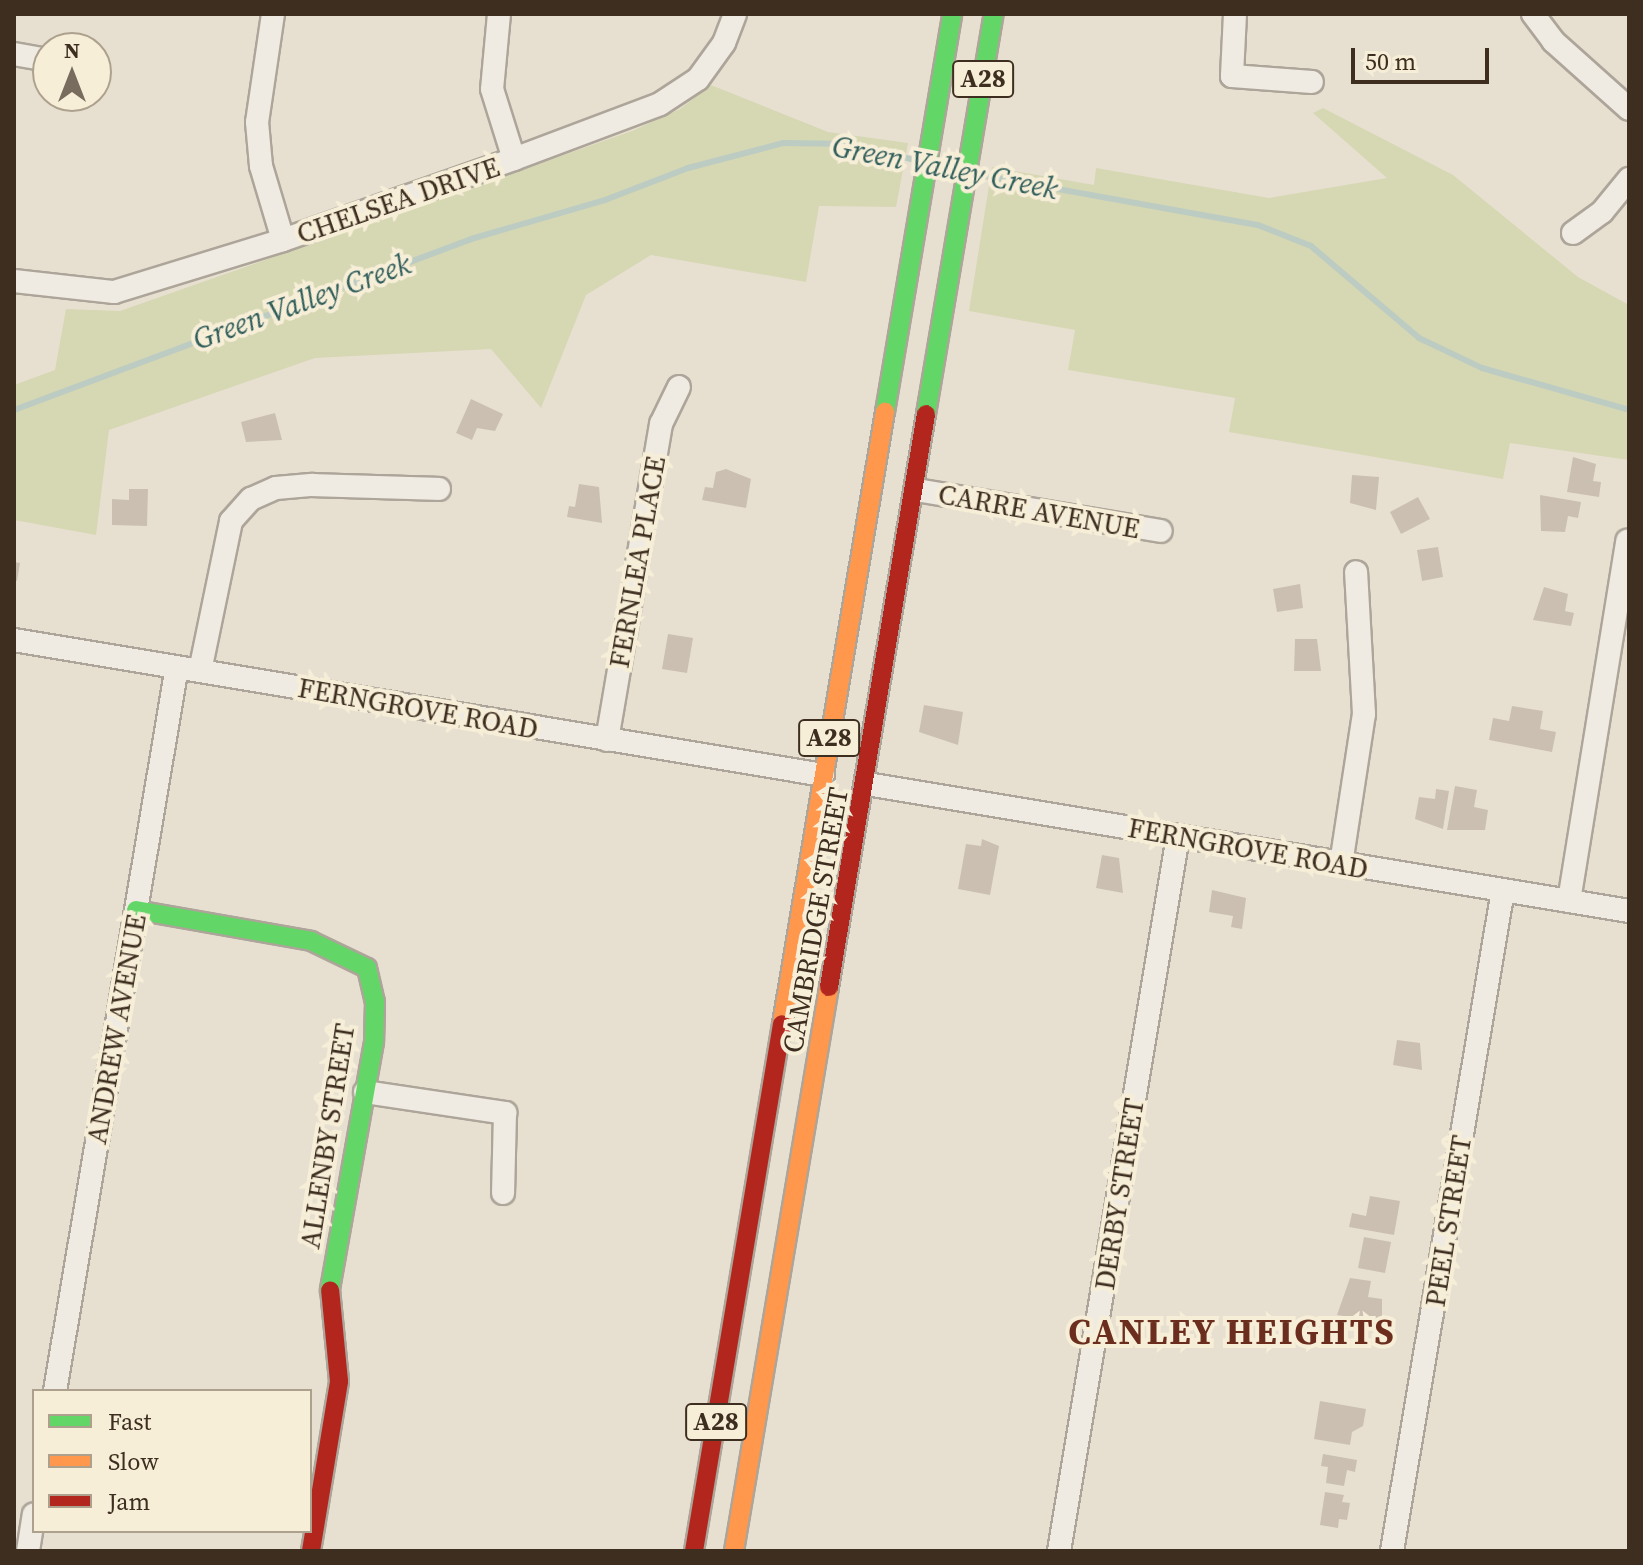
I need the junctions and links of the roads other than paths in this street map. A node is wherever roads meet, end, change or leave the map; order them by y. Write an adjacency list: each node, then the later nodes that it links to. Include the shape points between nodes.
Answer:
1 (273, 14): 13 (street, via 257,122 261,166)
2 (499, 14): 10 (street, via 492,89)
3 (735, 14): 10 (street, CHELSEA DRIVE, via 724,43 698,79 660,104)
4 (952, 14): 25 (main road, CAMBRIDGE STREET / A28)
5 (994, 14): 17 (main road, CAMBRIDGE STREET / A28)
6 (1235, 14): 8 (street, via 1232,76)
7 (1533, 14): 9 (street, via 1553,41)
8 (1312, 82)
9 (1629, 109)
10 (514, 159): 13 (street, CHELSEA DRIVE)
11 (1629, 179): 12 (street, via 1602,212)
12 (1573, 233)
13 (283, 240): 14 (street, CHELSEA DRIVE, via 114,292)
14 (14, 281)
15 (679, 387): 24 (street, FERNLEA PLACE, via 661,424)
16 (439, 489): 23 (street, via 313,485 276,488 251,499 231,521 227,534)
17 (916, 490): 18 (street, CARRE AVENUE); 26 (main road, CAMBRIDGE STREET / A28)
18 (1161, 531)
19 (1627, 541): 30 (street)
20 (1356, 572): 28 (street, via 1364,714)
21 (14, 640): 22 (street, FERNGROVE ROAD)
22 (177, 667): 23 (street, FERNGROVE ROAD); 31 (street, ANDREW AVENUE)
23 (200, 671): 24 (street, FERNGROVE ROAD)
24 (607, 740): 25 (street, FERNGROVE ROAD)
25 (823, 775): 39 (main road, CAMBRIDGE STREET / A28)
26 (867, 784): 27 (street, FERNGROVE ROAD); 40 (main road, CAMBRIDGE STREET / A28)
27 (1178, 836): 28 (street, FERNGROVE ROAD); 41 (street, DERBY STREET)
28 (1341, 864): 29 (street, FERNGROVE ROAD)
29 (1503, 890): 30 (street, FERNGROVE ROAD); 42 (street, PEEL STREET)
30 (1569, 901): 32 (street, FERNGROVE ROAD)
31 (136, 910): 33 (main road, ALLENBY STREET, via 311,941 367,968 375,1002); 35 (street, ANDREW AVENUE)
32 (1629, 911)
33 (365, 1092): 34 (street, via 505,1113); 38 (main road, ALLENBY STREET, via 330,1291 339,1381)
34 (503, 1193)
35 (55, 1389)
36 (32, 1526): 37 (street)
37 (28, 1551)
38 (311, 1551)
39 (694, 1551)
40 (734, 1551)
41 (1059, 1551)
42 (1392, 1551)

